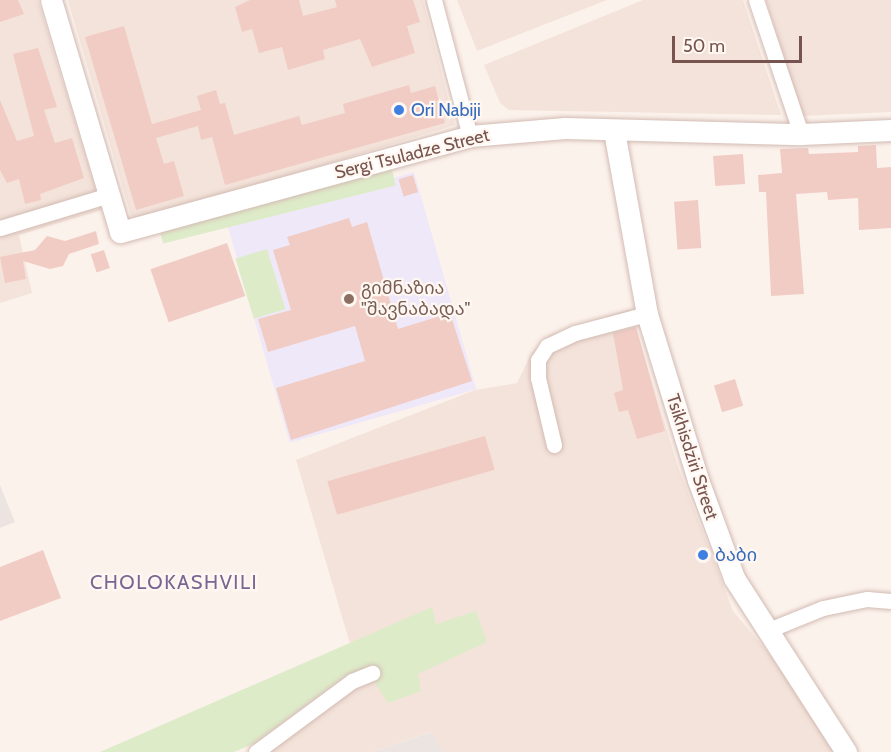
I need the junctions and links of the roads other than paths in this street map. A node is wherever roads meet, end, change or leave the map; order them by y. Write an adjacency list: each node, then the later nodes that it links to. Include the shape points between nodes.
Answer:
1 (51, 0): 8 (street)
2 (434, 0): 7 (street)
3 (756, 0): 6 (street)
4 (891, 129): 6 (street, Sergi Tsuladze Street)
5 (614, 131): 6 (street, Sergi Tsuladze Street); 7 (street, Sergi Tsuladze Street, via 523,129); 10 (street, Tsikhisdziri Street)
6 (801, 134)
7 (470, 136): 8 (street, Sergi Tsuladze Street, via 120,232)
8 (109, 195): 9 (street)
9 (0, 228)
10 (647, 314): 11 (street, via 575,333 547,346 538,360 538,378); 13 (street, Tsikhisdziri Street, via 698,480 734,578)
11 (554, 445)
12 (891, 601): 13 (street, via 867,599 823,608)
13 (766, 631): 16 (street, Tsikhisdziri Street)
14 (372, 673): 15 (street, via 352,681)
15 (256, 752)
16 (846, 752)

